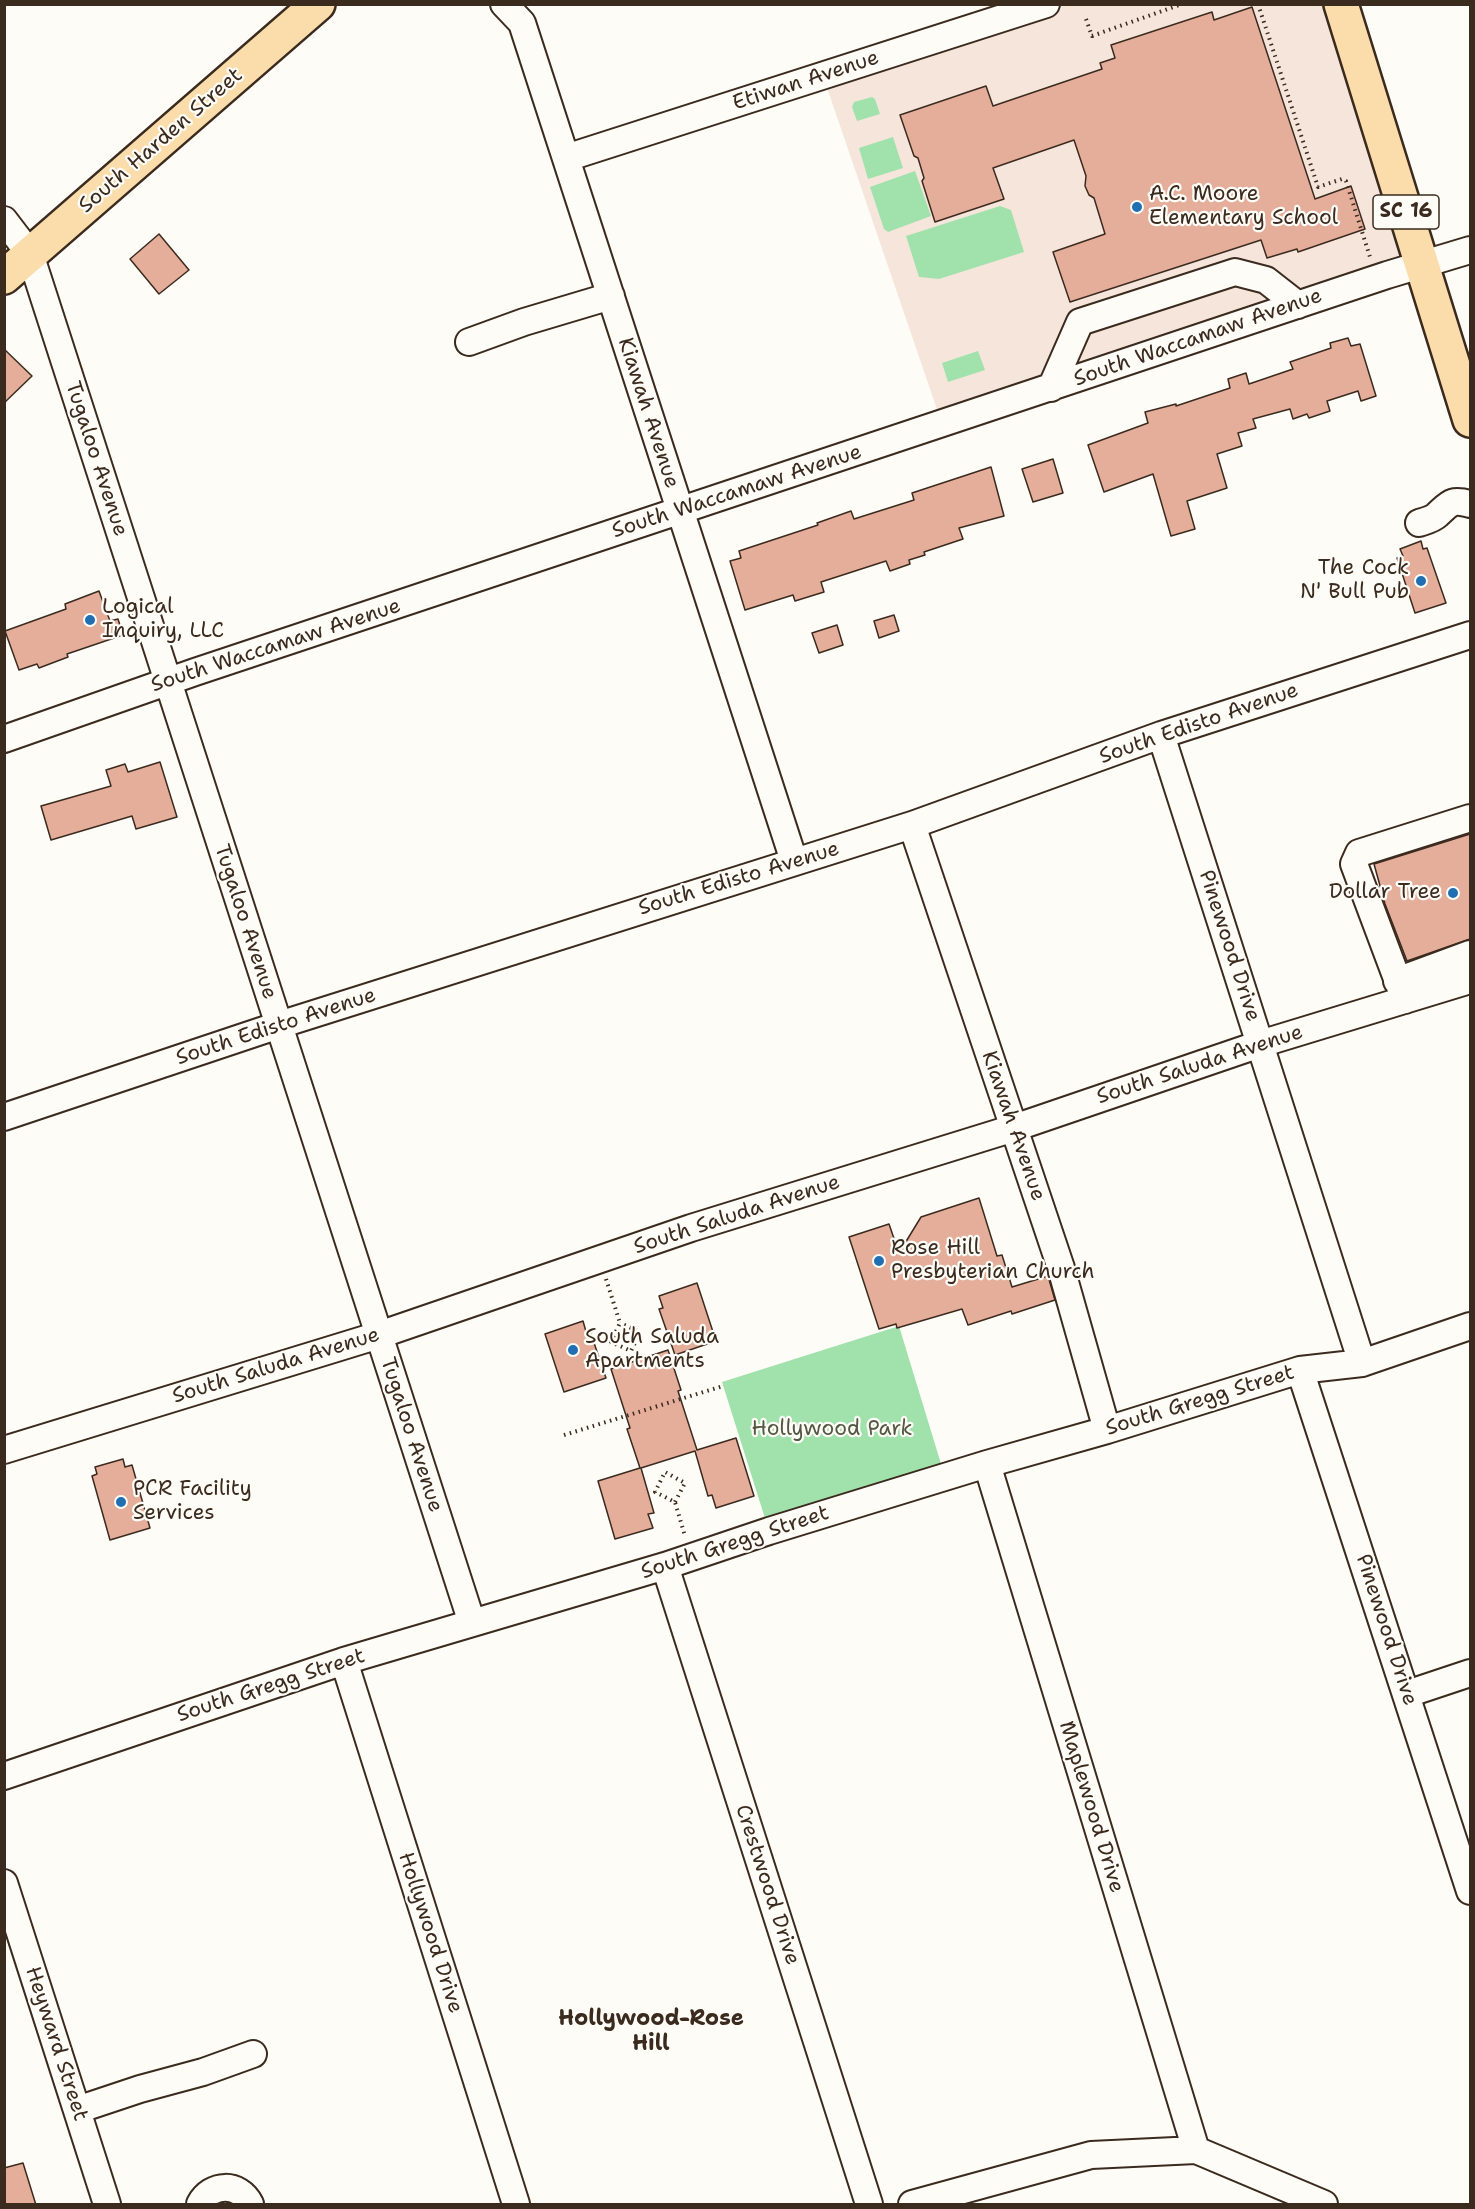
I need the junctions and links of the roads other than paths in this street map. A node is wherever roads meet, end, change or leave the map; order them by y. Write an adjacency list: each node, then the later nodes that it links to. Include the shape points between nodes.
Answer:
1 (318, 4): 8 (main road, South Harden Street)
2 (504, 4): 5 (street, Kiawah Avenue, via 522,23)
3 (1046, 4): 5 (street, Etiwan Avenue)
4 (1341, 4): 9 (main road, SC 16)
5 (566, 158): 11 (street, Kiawah Avenue)
6 (4, 220): 8 (street, Tugaloo Avenue)
7 (1470, 250): 9 (street, South Waccamaw Avenue)
8 (30, 254): 10 (main road, South Harden Street); 20 (street, Tugaloo Avenue)
9 (1423, 263): 12 (street, South Waccamaw Avenue); 15 (main road, SC 16)
10 (4, 277)
11 (611, 296): 13 (street); 18 (street, Kiawah Avenue)
12 (1298, 305): 14 (street, South Waccamaw Avenue); 14 (street, via 1266,280 1235,272 1080,322)
13 (469, 342)
14 (1051, 388): 18 (street, South Waccamaw Avenue)
15 (1470, 420)
16 (1470, 504): 17 (street, via 1458,501 1445,505 1428,520 1450,522 1464,517)
17 (1470, 509)
18 (680, 511): 20 (street, South Waccamaw Avenue); 25 (street, Kiawah Avenue)
19 (1470, 635): 21 (street, South Edisto Avenue)
20 (168, 682): 22 (street, South Waccamaw Avenue); 28 (street, Tugaloo Avenue)
21 (1161, 735): 24 (street, South Edisto Avenue); 29 (street, Pinewood Drive)
22 (4, 739)
23 (1470, 818): 27 (street, via 1359,853 1354,864)
24 (912, 825): 25 (street, South Edisto Avenue); 31 (street, Kiawah Avenue)
25 (794, 861): 28 (street, South Edisto Avenue)
26 (1464, 969): 27 (street, South Saluda Avenue)
27 (1401, 991): 29 (street, South Saluda Avenue)
28 (279, 1025): 30 (street, South Edisto Avenue); 33 (street, Tugaloo Avenue)
29 (1260, 1044): 31 (street, South Saluda Avenue); 34 (street, Pinewood Drive)
30 (4, 1117)
31 (1014, 1128): 33 (street, South Saluda Avenue, via 691,1228); 36 (street, Kiawah Avenue)
32 (1470, 1326): 34 (street, South Gregg Street)
33 (378, 1335): 37 (street, South Saluda Avenue); 40 (street, Tugaloo Avenue)
34 (1362, 1363): 35 (street, South Gregg Street)
35 (1300, 1370): 36 (street, South Gregg Street); 43 (street, Pinewood Drive)
36 (1107, 1430): 38 (street, South Gregg Street)
37 (4, 1450)
38 (987, 1464): 39 (street, South Gregg Street); 49 (street, Maplewood Drive)
39 (665, 1566): 40 (street, South Gregg Street); 54 (street, Crestwood Drive)
40 (472, 1623): 41 (street, South Gregg Street)
41 (344, 1661): 44 (street, South Gregg Street); 53 (street, Hollywood Drive)
42 (1470, 1673): 43 (street)
43 (1407, 1694): 46 (street, Pinewood Drive)
44 (4, 1776)
45 (4, 1883): 48 (street, Heyward Street)
46 (1470, 1892)
47 (253, 2054): 48 (street)
48 (77, 2110): 50 (street, Heyward Street)
49 (1196, 2150): 55 (street, via 1091,2155); 56 (street)
50 (107, 2205)
51 (200, 2205): 52 (street, via 213,2189 223,2187 240,2192)
52 (250, 2205)
53 (516, 2205)
54 (869, 2205)
55 (912, 2205)
56 (1324, 2205)

